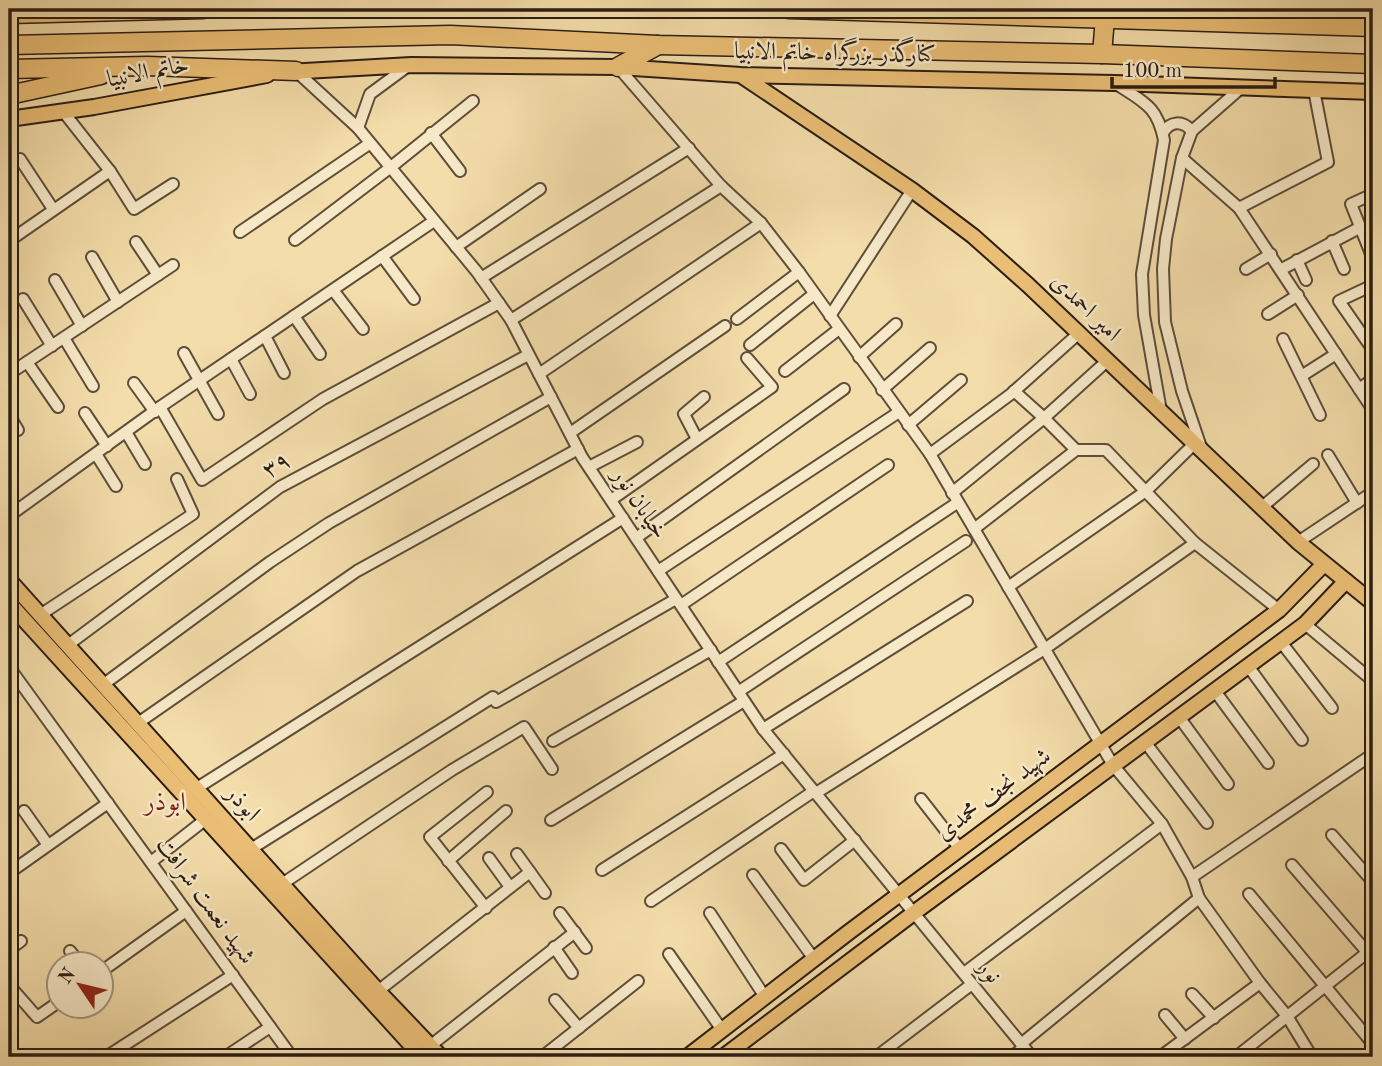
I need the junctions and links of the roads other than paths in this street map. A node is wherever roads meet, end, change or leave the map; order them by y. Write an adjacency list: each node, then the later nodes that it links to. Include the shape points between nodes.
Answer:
1 (203, 9): 3 (highway)
2 (789, 9): 4 (highway)
3 (9, 14)
4 (1105, 18): 6 (highway); 10 (highway)
5 (1373, 18): 6 (highway)
6 (1325, 26): 7 (highway)
7 (1373, 27)
8 (658, 45): 9 (highway, via 450,35); 10 (highway); 15 (highway)
9 (9, 46)
10 (1102, 54): 11 (highway)
11 (1329, 64): 12 (highway); 18 (main road)
12 (1373, 64)
13 (147, 66): 16 (highway); 17 (highway); 24 (highway)
14 (408, 66): 15 (main road, کنارگذر بزرگراه خاتم الانبیا); 17 (main road, کنارگذر بزرگراه خاتم الانبیا); 28 (street, via 370,94)
15 (618, 67): 19 (main road, کنارگذر بزرگراه خاتم الانبیا); 33 (street)
16 (9, 69)
17 (296, 71): 26 (main road, خاتم الانبیا); 28 (street, خیابان نور)
18 (1373, 72)
19 (741, 75): 20 (main road, کنارگذر بزرگراه خاتم الانبیا); 42 (main road, امیر احمدی)
20 (1115, 83): 21 (main road, کنارگذر بزرگراه خاتم الانبیا); 31 (street, via 1151,107)
21 (1241, 88): 22 (main road, کنارگذر بزرگراه خاتم الانبیا); 29 (street)
22 (1314, 90): 23 (main road, کنارگذر بزرگراه خاتم الانبیا); 44 (street, via 1328,162)
23 (1373, 92)
24 (9, 95)
25 (473, 101): 30 (street)
26 (62, 110): 27 (main road, خاتم الانبیا); 37 (street)
27 (9, 119)
28 (358, 128): 32 (street, خیابان نور)
29 (1192, 131): 31 (street, via 1176,123); 34 (street)
30 (431, 133): 35 (street); 38 (street)
31 (1163, 134): 124 (street, via 1142,274 1144,315)
32 (369, 144): 35 (street, خیابان نور); 49 (street)
33 (689, 148): 40 (street); 66 (street)
34 (1182, 158): 44 (street); 138 (street, via 1166,239 1165,321)
35 (391, 167): 46 (street, خیابان نور); 50 (street)
36 (9, 168): 45 (street, via 20,159)
37 (110, 171): 39 (street, via 134,209); 45 (street)
38 (460, 171)
39 (173, 184)
40 (721, 186): 47 (street); 81 (street)
41 (540, 189): 54 (street)
42 (912, 190): 79 (street); 87 (main road, امیر احمدی, via 973,236)
43 (1373, 194): 48 (street, via 1351,204)
44 (1239, 208): 55 (street)
45 (54, 209): 51 (street)
46 (434, 221): 54 (street, خیابان نور); 56 (street)
47 (761, 223): 64 (street); 107 (street)
48 (1359, 228): 52 (street); 58 (street)
49 (240, 232)
50 (295, 240)
51 (9, 241)
52 (1332, 241): 59 (street); 61 (street)
53 (136, 242): 65 (street)
54 (456, 247): 66 (street, خیابان نور)
55 (1270, 254): 62 (street); 63 (street)
56 (382, 256): 70 (street); 74 (street)
57 (92, 257): 75 (street)
58 (1373, 259)
59 (1297, 260): 63 (street); 68 (street)
60 (173, 265): 65 (street)
61 (1344, 269)
62 (1246, 270)
63 (1282, 270): 72 (street)
64 (799, 272): 71 (street); 80 (street)
65 (158, 275): 75 (street)
66 (481, 278): 76 (street, خیابان نور)
67 (55, 280): 83 (street)
68 (1306, 280)
69 (1373, 285): 94 (street, via 1339,301)
70 (333, 290): 78 (street); 85 (street)
71 (814, 295): 79 (street); 91 (street)
72 (1298, 295): 77 (street); 97 (street)
73 (23, 299): 92 (street)
74 (414, 299)
75 (118, 302): 83 (street)
76 (499, 303): 81 (street, خیابان نور); 122 (street, via 323,399 202,480)
77 (1268, 314)
78 (294, 316): 88 (street); 96 (street)
79 (830, 316): 86 (street)
80 (737, 319)
81 (511, 320): 98 (street, خیابان نور)
82 (896, 324): 99 (street)
83 (82, 326): 89 (street)
84 (725, 326): 134 (street)
85 (363, 329)
86 (839, 329): 99 (street); 104 (street)
87 (1078, 334): 102 (main road, امیر احمدی); 117 (street)
88 (265, 336): 101 (street); 106 (street)
89 (64, 338): 92 (street); 113 (street)
90 (1283, 339): 108 (street)
91 (750, 345)
92 (52, 346): 103 (street)
93 (930, 348): 116 (street)
94 (1373, 350)
95 (184, 353): 111 (street)
96 (320, 354)
97 (1336, 354): 108 (street); 114 (street)
98 (528, 355): 107 (street, خیابان نور); 176 (street, ۳۹, via 280,487)
99 (859, 357): 116 (street)
100 (747, 358): 135 (street, via 772,387)
101 (231, 359): 111 (street); 118 (street)
102 (1107, 361): 124 (main road, امیر احمدی); 130 (street)
103 (27, 362): 105 (street); 121 (street)
104 (785, 371)
105 (9, 373)
106 (284, 373)
107 (539, 374): 119 (street, خیابان نور)
108 (1303, 375): 129 (street)
109 (1373, 379): 114 (street)
110 (961, 380): 131 (street)
111 (199, 381): 122 (street); 127 (street)
112 (134, 383): 122 (street)
113 (93, 386)
114 (1359, 389): 123 (street)
115 (844, 390): 159 (street)
116 (883, 390): 125 (street)
117 (1014, 391): 130 (street); 142 (street)
118 (250, 394)
119 (551, 397): 134 (street, خیابان نور); 183 (street, via 329,523)
120 (704, 397): 135 (street, via 684,414)
121 (58, 408)
122 (157, 409): 133 (street)
123 (1373, 410)
124 (1161, 411): 138 (main road, امیر احمدی)
125 (899, 412): 131 (street); 164 (street)
126 (85, 413): 137 (street)
127 (218, 414)
128 (9, 415): 132 (street)
129 (1320, 415)
130 (1044, 418): 140 (street); 152 (street)
131 (908, 425): 142 (street)
132 (18, 430)
133 (126, 432): 137 (street); 144 (street)
134 (569, 433): 139 (street, خیابان نور)
135 (697, 439): 153 (street)
136 (637, 442): 147 (street)
137 (107, 446): 141 (street)
138 (1199, 448): 150 (street); 155 (main road, امیر احمدی)
139 (578, 449): 147 (street, خیابان نور); 188 (street, via 357,571)
140 (1076, 450): 150 (street, via 1107,450); 158 (street)
141 (96, 454): 149 (street); 156 (street)
142 (930, 454): 152 (street)
143 (1328, 455): 154 (street)
144 (145, 464)
145 (1313, 464): 155 (street)
146 (888, 465): 169 (street)
147 (589, 467): 153 (street, خیابان نور)
148 (177, 480): 173 (street, via 193,514)
149 (116, 486)
150 (1146, 491): 162 (street); 167 (street)
151 (1373, 492): 154 (street)
152 (955, 498): 158 (street); 179 (street)
153 (611, 500): 157 (street, خیابان نور)
154 (1357, 503): 161 (street)
155 (1262, 508): 161 (main road, امیر احمدی)
156 (9, 516)
157 (623, 518): 159 (street, خیابان نور); 200 (street)
158 (974, 529): 167 (street)
159 (636, 538): 164 (street, خیابان نور)
160 (967, 541): 185 (street)
161 (1298, 542): 163 (main road, امیر احمدی)
162 (1195, 543): 172 (street); 177 (street)
163 (1324, 564): 166 (main road, امیر احمدی); 172 (main road, شهید نجف محمدی)
164 (658, 571): 169 (street, خیابان نور)
165 (9, 580): 173 (main road, ابوذر)
166 (1346, 581): 171 (main road, امیر احمدی); 174 (main road, شهید نجف محمدی)
167 (1008, 587): 177 (street)
168 (967, 601): 189 (street)
169 (679, 602): 178 (street, خیابان نور); 214 (street, via 496,702 493,697)
170 (9, 603): 207 (main road, ابوذر)
171 (1373, 603)
172 (1279, 610): 193 (main road, شهید نجف محمدی)
173 (40, 615): 176 (main road, ابوذر)
174 (1305, 624): 175 (main road, شهید نجف محمدی); 182 (street)
175 (1281, 642): 180 (main road, شهید نجف محمدی); 186 (street)
176 (68, 645): 183 (main road, ابوذر)
177 (1046, 648): 193 (street); 202 (street)
178 (710, 650): 179 (street, خیابان نور); 191 (street)
179 (718, 662): 185 (street, خیابان نور)
180 (1248, 666): 184 (main road, شهید نجف محمدی); 190 (street)
181 (9, 667): 204 (street, شهید نعمت شرافت)
182 (1373, 681)
183 (104, 684): 188 (main road, ابوذر)
184 (1214, 691): 187 (main road, شهید نجف محمدی); 196 (street)
185 (741, 696): 189 (street, خیابان نور); 208 (street)
186 (1332, 708)
187 (1179, 717): 192 (main road, شهید نجف محمدی); 199 (street)
188 (138, 723): 200 (main road, ابوذر)
189 (763, 729): 194 (street, خیابان نور)
190 (1303, 740)
191 (553, 741)
192 (1145, 742): 197 (main road, شهید نجف محمدی); 209 (street)
193 (1101, 744): 197 (street); 216 (main road, شهید نجف محمدی)
194 (784, 754): 202 (street, خیابان نور); 222 (street)
195 (1373, 754): 226 (street)
196 (1268, 763)
197 (1113, 765): 210 (street); 237 (main road, شهید نجف محمدی)
198 (552, 769): 228 (street, via 524,727)
199 (1228, 784)
200 (197, 789): 214 (main road, ابوذر)
201 (487, 792): 219 (street, via 430,837)
202 (815, 792): 212 (street, خیابان نور); 234 (street)
203 (921, 799): 216 (street)
204 (108, 803): 213 (street); 220 (street, شهید نعمت شرافت)
205 (24, 811): 213 (street)
206 (506, 811): 219 (street)
207 (206, 819): 220 (street); 261 (main road, ابوذر)
208 (551, 820)
209 (1207, 823)
210 (1162, 824): 226 (street); 250 (street)
211 (1332, 835): 227 (street)
212 (855, 840): 215 (street, via 804,880); 231 (street, خیابان نور)
213 (48, 845): 223 (street)
214 (251, 849): 228 (main road, ابوذر)
215 (781, 849)
216 (960, 849): 231 (main road, شهید نجف محمدی)
217 (517, 854): 224 (street)
218 (489, 858): 229 (street)
219 (448, 860): 235 (street)
220 (151, 862): 236 (street, شهید نعمت شرافت)
221 (1292, 865): 245 (street)
222 (602, 870)
223 (9, 873)
224 (530, 873): 229 (street); 230 (street)
225 (753, 875): 247 (street)
226 (1192, 877): 233 (street)
227 (1373, 882)
228 (282, 884): 257 (main road, ابوذر)
229 (510, 887): 235 (street)
230 (545, 893)
231 (900, 894): 237 (street, نور); 247 (main road, شهید نجف محمدی)
232 (1249, 894): 256 (street)
233 (1199, 898): 253 (street); 271 (street)
234 (651, 901)
235 (486, 908): 257 (street)
236 (186, 911): 248 (street); 251 (street, شهید نعمت شرافت)
237 (915, 912): 250 (street, نور); 273 (main road, شهید نجف محمدی)
238 (560, 913): 240 (street)
239 (710, 913): 259 (street)
240 (575, 932): 242 (street); 243 (street)
241 (22, 941): 244 (street)
242 (554, 947): 249 (street); 272 (street)
243 (586, 948)
244 (9, 950)
245 (1371, 953): 256 (street)
246 (668, 954): 268 (street)
247 (814, 959): 259 (main road, شهید نجف محمدی)
248 (116, 961)
249 (572, 973)
250 (964, 973): 254 (street, نور)
251 (233, 975): 266 (street, شهید نعمت شرافت); 274 (street)
252 (638, 981): 267 (street)
253 (1260, 983): 264 (street); 265 (street)
254 (972, 984): 271 (street, نور); 281 (street)
255 (9, 985): 262 (street, via 37,1017)
256 (1325, 985): 264 (street); 270 (street)
257 (378, 991): 261 (main road, ابوذر)
258 (1192, 994): 265 (street)
259 (765, 997): 268 (main road, شهید نجف محمدی)
260 (555, 1000): 267 (street)
261 (385, 1009): 272 (main road, ابوذر)
262 (46, 1011)
263 (1166, 1016): 269 (street)
264 (1287, 1016): 285 (street); 286 (street)
265 (1213, 1018): 269 (street)
266 (270, 1027): 275 (street); 276 (street, شهید نعمت شرافت)
267 (579, 1028): 278 (street)
268 (722, 1030): 273 (main road); 279 (main road, شهید نجف محمدی)
269 (1185, 1039): 284 (street)
270 (1373, 1044)
271 (1023, 1046): 282 (street); 283 (street, نور)
272 (426, 1051): 277 (main road, ابوذر)
273 (740, 1053): 280 (main road, شهید نجف محمدی)
274 (106, 1057)
275 (225, 1057)
276 (292, 1057)
277 (441, 1057)
278 (542, 1057)
279 (687, 1057)
280 (723, 1057)
281 (876, 1057)
282 (1012, 1057)
283 (1032, 1057)
284 (1160, 1057)
285 (1236, 1057)
286 (1312, 1057)

